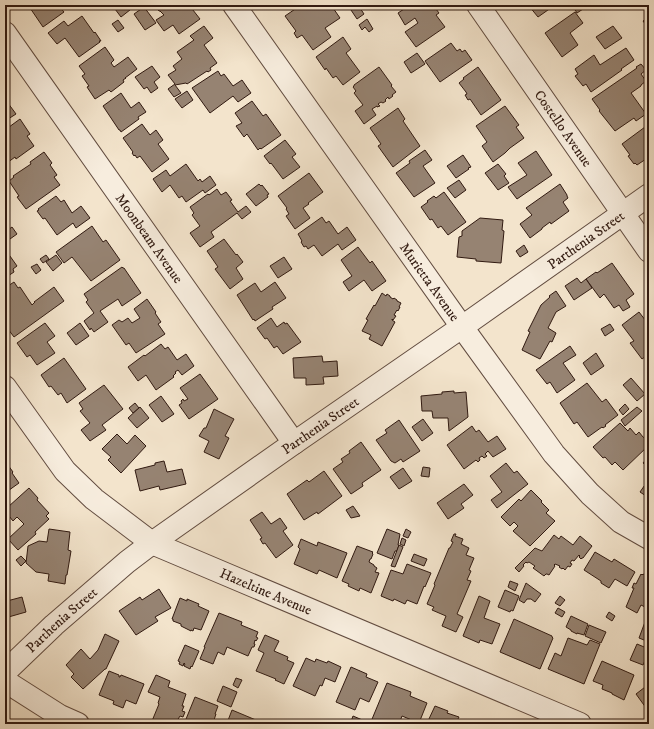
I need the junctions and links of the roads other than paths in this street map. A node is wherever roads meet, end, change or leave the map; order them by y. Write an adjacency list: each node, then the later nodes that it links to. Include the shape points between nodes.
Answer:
1 (234, 5): 7 (street, Murietta Avenue)
2 (478, 5): 5 (street, Costello Avenue)
3 (5, 33): 9 (street, Moonbeam Avenue)
4 (649, 195): 5 (street, Parthenia Street)
5 (622, 213): 6 (street, Costello Avenue); 7 (street, Parthenia Street)
6 (649, 251)
7 (462, 327): 9 (street, Parthenia Street); 10 (street, Murietta Avenue, via 554,454 590,494 621,522)
8 (5, 387): 11 (street, Hazeltine Avenue, via 65,471 94,499)
9 (294, 443): 11 (street, Parthenia Street)
10 (649, 538)
11 (152, 543): 12 (street, Parthenia Street, via 54,625); 15 (street, Hazeltine Avenue)
12 (5, 672)
13 (5, 681): 14 (street, via 60,716)
14 (78, 724)
15 (580, 724)

